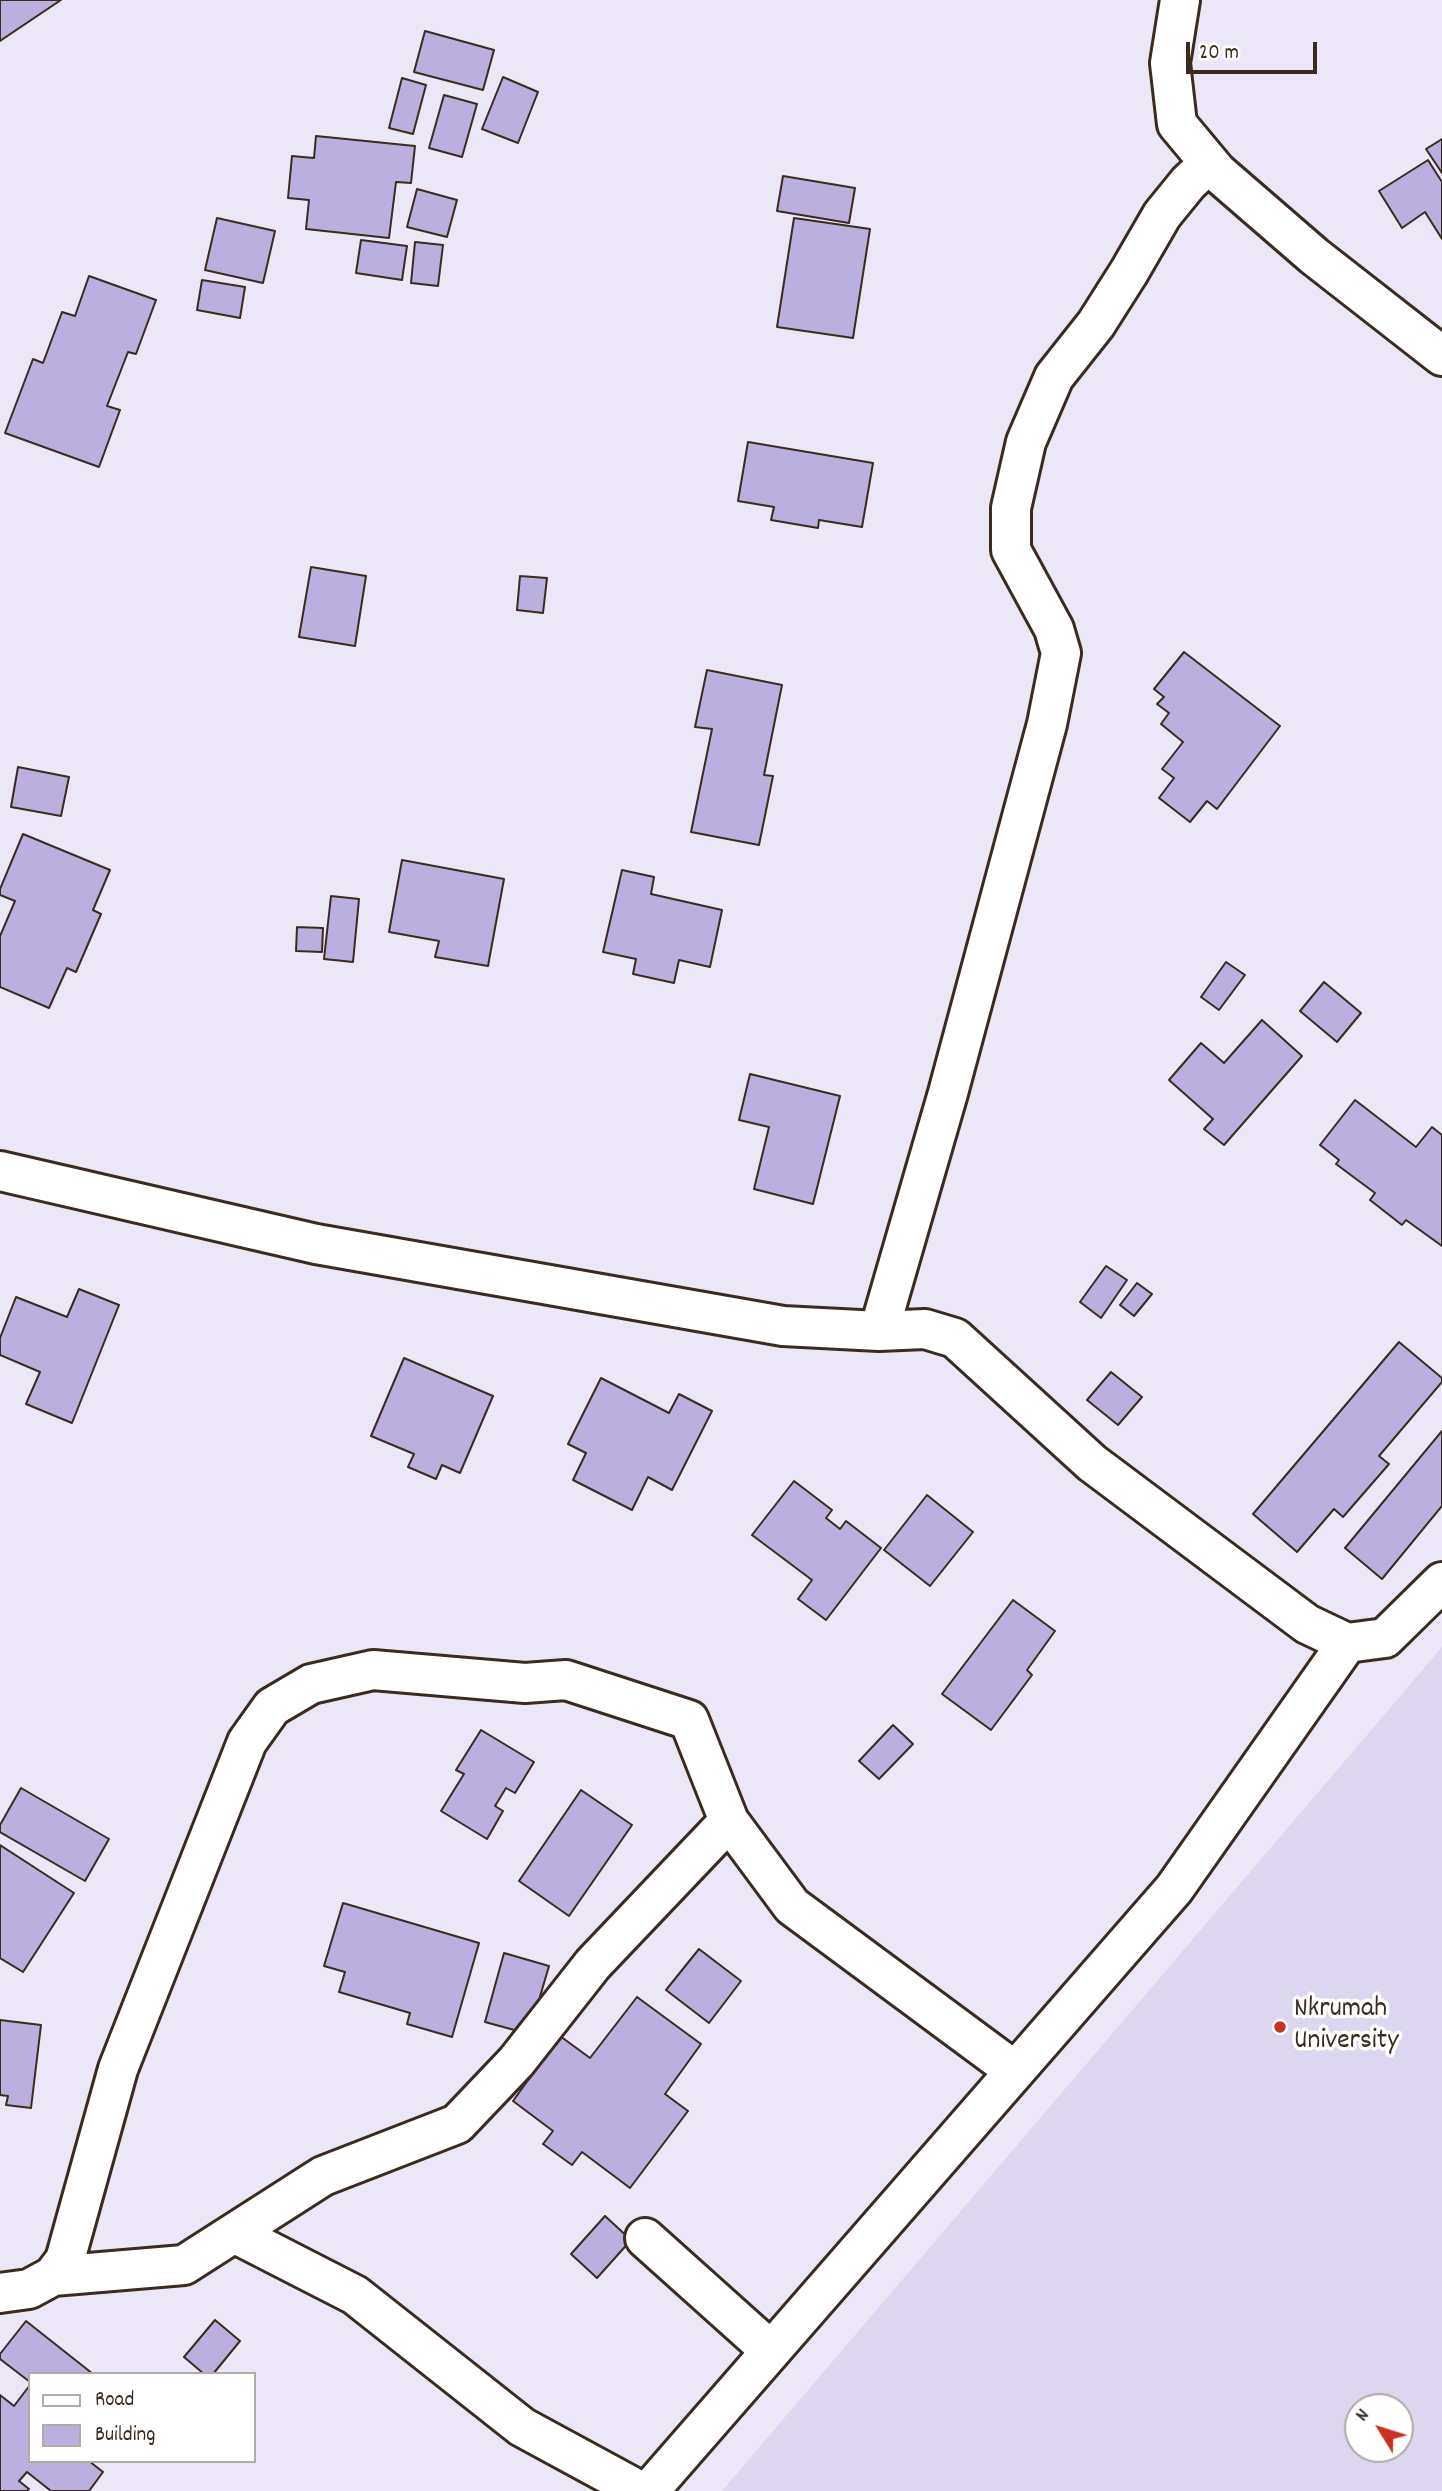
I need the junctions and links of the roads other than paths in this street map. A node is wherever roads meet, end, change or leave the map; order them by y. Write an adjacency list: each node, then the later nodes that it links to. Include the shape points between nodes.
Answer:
1 (1180, 0): 2 (street, via 1170,63 1177,124)
2 (1209, 163): 3 (street, via 1314,256); 5 (street, via 1162,215 1096,324 1054,377 1026,442 1011,509 1011,550 1054,629 1061,653 1048,724)
3 (1442, 356)
4 (0, 1171): 5 (street, via 316,1244 783,1326)
5 (879, 1331): 7 (street, via 925,1329 955,1338 1092,1463 1307,1624)
6 (1442, 1582): 7 (street, via 1385,1639)
7 (1347, 1643): 9 (street, via 1174,1889)
8 (729, 1821): 9 (street, via 792,1906); 10 (street, via 593,1964 516,2062 457,2124 323,2176); 12 (street, via 689,1720 566,1680 525,1683 373,1670 311,1684 272,1707 247,1742 118,2069 65,2260)
9 (1015, 2071): 14 (street)
10 (234, 2233): 12 (street, via 184,2265); 15 (street, via 355,2295 522,2427)
11 (645, 2238): 14 (street)
12 (53, 2276): 13 (street, via 29,2289)
13 (0, 2293)
14 (771, 2351): 16 (street)
15 (640, 2491)
16 (649, 2491)

